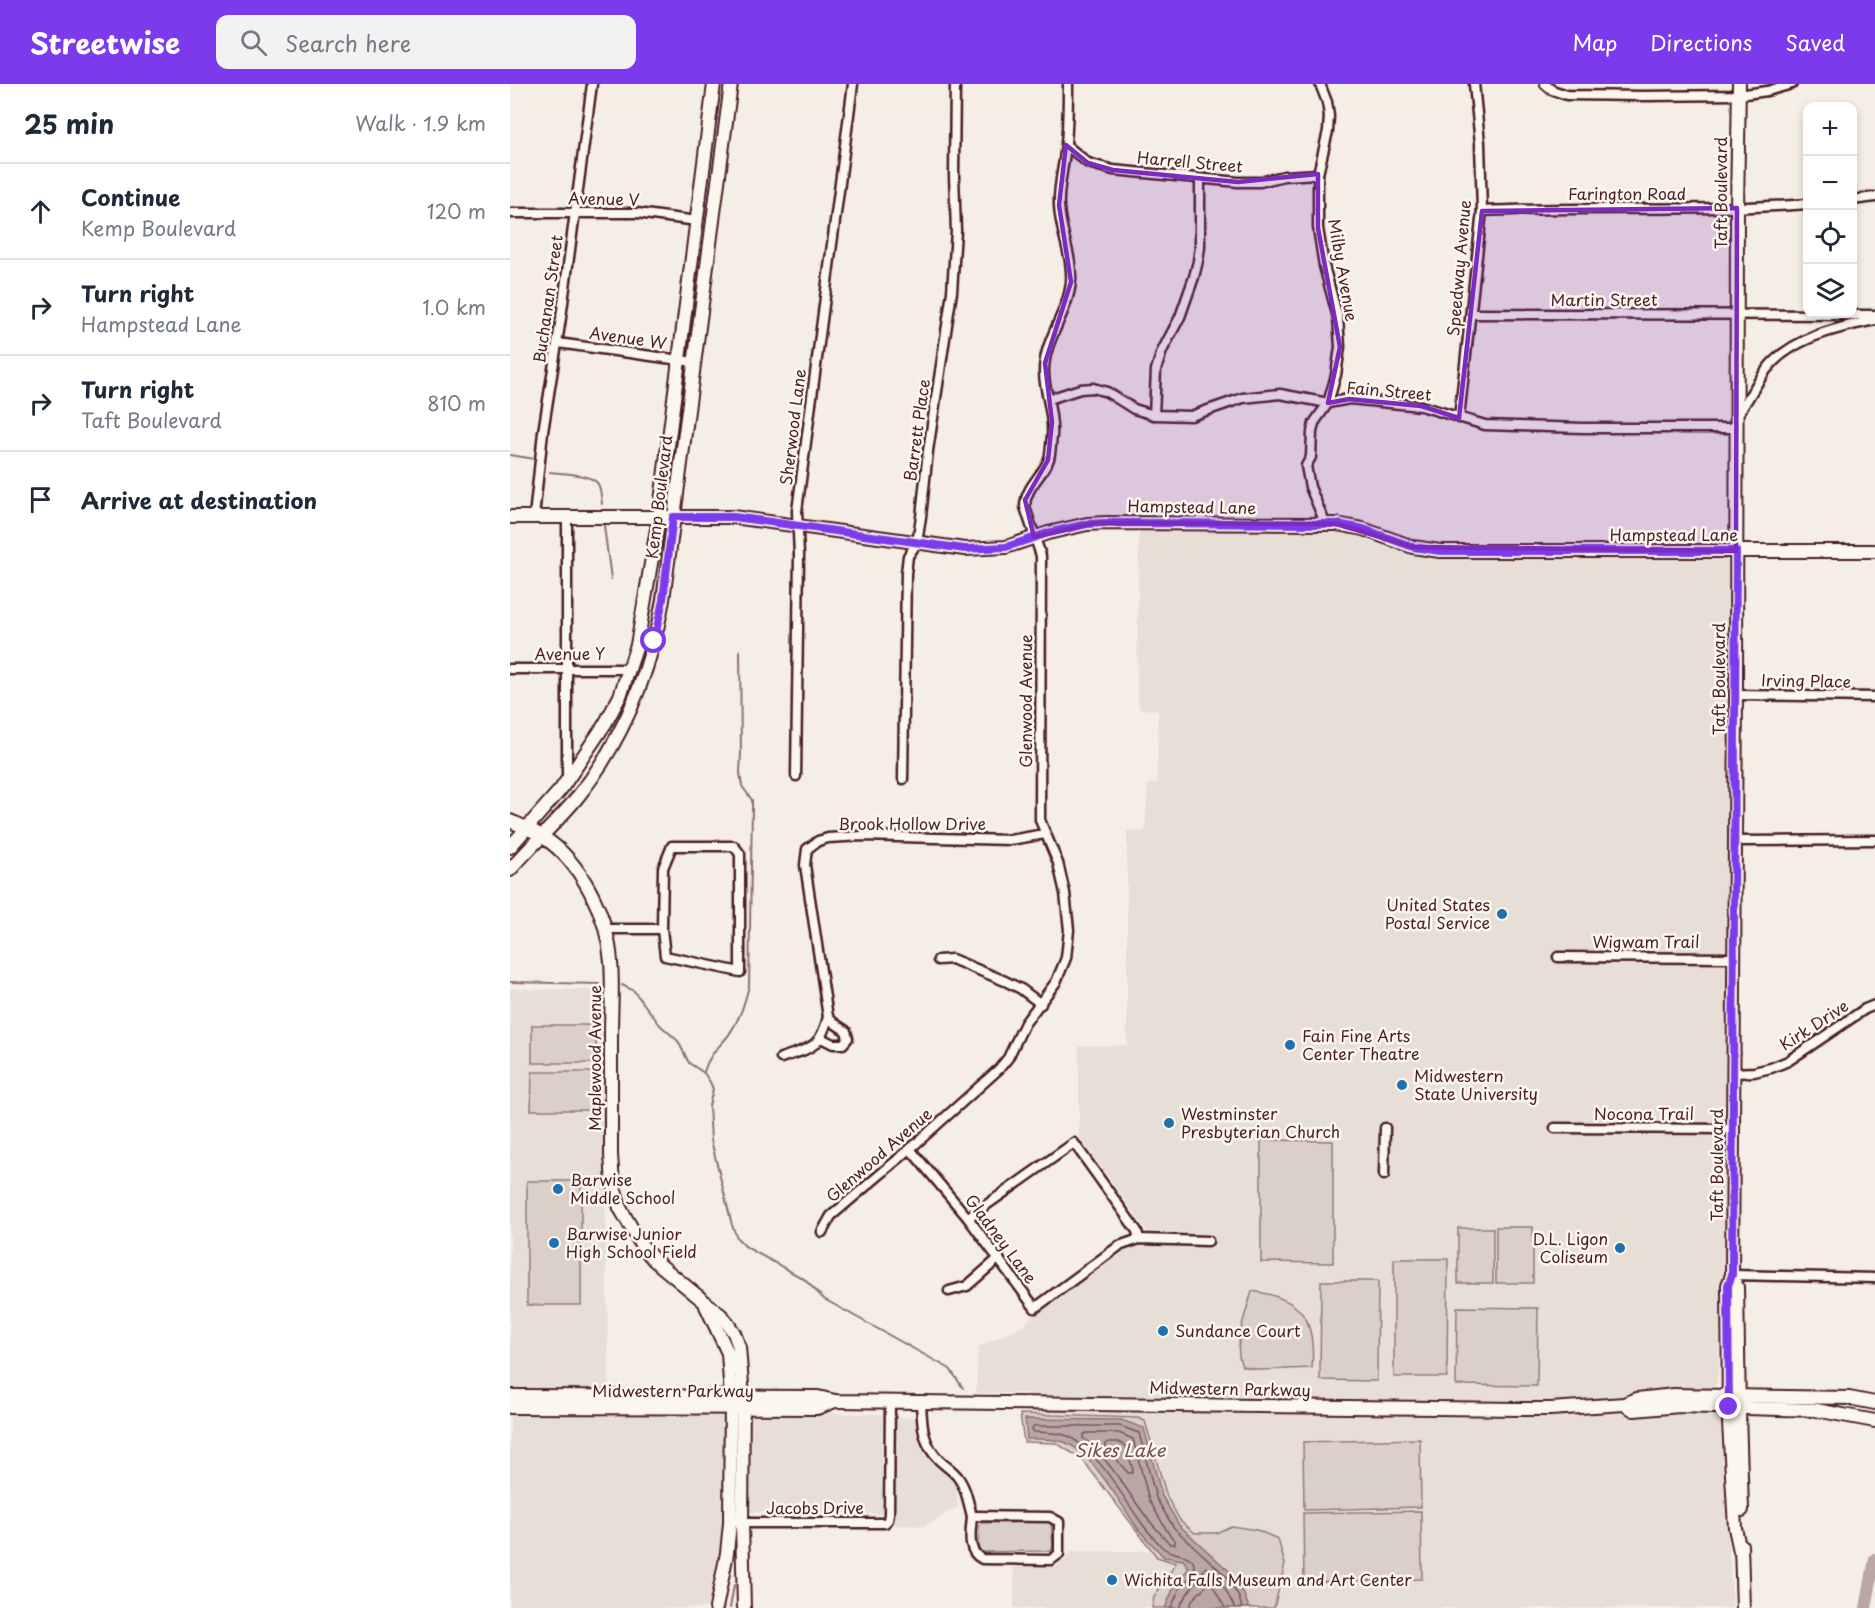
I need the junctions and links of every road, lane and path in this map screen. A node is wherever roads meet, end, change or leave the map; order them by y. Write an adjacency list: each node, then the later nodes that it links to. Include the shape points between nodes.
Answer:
1 (592, 84): 21 (street, Buchanan Street)
2 (714, 84): 22 (street, Kemp Boulevard)
3 (731, 84): 23 (street, Kemp Boulevard)
4 (853, 84): 41 (street, Sherwood Lane)
5 (956, 84): 43 (street, Barrett Place, via 955,263)
6 (1068, 84): 12 (street, Glenwood Avenue)
7 (1320, 84): 13 (street, Milby Avenue, via 1329,116)
8 (1474, 84): 19 (street, Speedway Avenue)
9 (1545, 84): 11 (street, via 1567,95)
10 (1792, 84): 11 (street, via 1767,91)
11 (1738, 89): 18 (street, Taft Boulevard)
12 (1066, 145): 14 (street, Harrell Street, via 1099,167); 30 (street, Glenwood Avenue, via 1059,205 1071,282 1045,363)
13 (1318, 174): 14 (street, Harrell Street, via 1260,182); 31 (street, Milby Avenue, via 1318,228 1338,318 1340,347)
14 (1200, 180): 32 (street, via 1198,261 1180,317 1156,370)
15 (1875, 197): 16 (street)
16 (1857, 199)
17 (1803, 204): 18 (street, Farington Road)
18 (1737, 208): 19 (street, Farington Road); 25 (street, Taft Boulevard)
19 (1482, 211): 24 (street, Speedway Avenue)
20 (510, 213): 21 (street, Avenue V)
21 (575, 213): 22 (street, Avenue V, via 637,213); 27 (street, Buchanan Street)
22 (697, 221): 23 (street); 28 (street, Kemp Boulevard)
23 (712, 224): 29 (street, Kemp Boulevard)
24 (1471, 314): 25 (street, Martin Street); 33 (street, Speedway Avenue)
25 (1737, 316): 26 (street, Martin Street); 34 (street, Taft Boulevard)
26 (1875, 318): 34 (street, via 1818,335 1779,357 1768,368)
27 (558, 343): 28 (street, Avenue W); 36 (street, Buchanan Street)
28 (679, 360): 29 (street, Avenue W); 38 (street, Kemp Boulevard)
29 (694, 362): 39 (street, Kemp Boulevard)
30 (1049, 399): 32 (street, Fain Street, via 1093,388); 42 (street, Glenwood Avenue, via 1052,430 1048,460 1025,500)
31 (1328, 403): 32 (street, Fain Street, via 1280,394 1243,398 1191,416); 33 (street, Fain Street, via 1349,399 1422,406); 40 (street, Milby Avenue, via 1314,423 1311,457 1306,466)
32 (1154, 415)
33 (1459, 418): 34 (street, Fain Street, via 1485,425 1530,427)
34 (1737, 422): 44 (street, Taft Boulevard)
35 (510, 517): 36 (street, Hampstead Lane)
36 (534, 517): 37 (street, Hampstead Lane)
37 (567, 517): 38 (street, Hampstead Lane); 47 (street)
38 (659, 517): 39 (street, Hampstead Lane); 48 (street, Kemp Boulevard, via 637,645)
39 (673, 517): 41 (street, Hampstead Lane, via 734,517); 49 (street, Kemp Boulevard, via 661,610)
40 (1326, 525): 42 (street, Hampstead Lane, via 1095,523); 44 (street, Hampstead Lane, via 1357,527 1413,547 1440,551)
41 (798, 526): 43 (street, Hampstead Lane); 52 (street, Sherwood Lane)
42 (1034, 537): 43 (street, Hampstead Lane, via 1006,547 965,549); 57 (street, Glenwood Avenue, via 1041,556 1040,820)
43 (916, 543): 53 (street, Barrett Place, via 908,555 906,573)
44 (1736, 551): 45 (street, Hampstead Lane); 50 (street, Taft Boulevard)
45 (1875, 551)
46 (510, 669): 47 (street, Avenue Y)
47 (567, 669): 48 (street, Avenue Y); 54 (street)
48 (629, 669): 49 (street); 54 (street, Kemp Boulevard, via 605,724)
49 (645, 672): 58 (street, Kemp Boulevard, via 606,757 576,799)
50 (1736, 695): 51 (street, Irving Place); 60 (street, Taft Boulevard)
51 (1875, 697)
52 (796, 776)
53 (903, 779)
54 (567, 781): 56 (street, Kemp Boulevard)
55 (510, 821): 56 (street, Maplewood Avenue)
56 (527, 828): 58 (street, Maplewood Avenue); 61 (street, Kemp Boulevard)
57 (1045, 834): 68 (street, Glenwood Avenue, via 1058,863 1069,930 1066,958); 70 (street, Brook Hollow Drive, via 1010,840 837,837 810,846 805,865)
58 (541, 836): 62 (street, Kemp Boulevard); 63 (street, Maplewood Avenue, via 581,874)
59 (1875, 840): 60 (street)
60 (1735, 841): 66 (street, Taft Boulevard)
61 (510, 847)
62 (510, 870)
63 (605, 929): 64 (street); 94 (street, Maplewood Avenue, via 612,961 611,1155 616,1194 642,1246 705,1302 728,1353)
64 (662, 929): 64 (street, via 663,868 672,846 734,846 740,855 740,972 665,956)
65 (1558, 957): 66 (street, Wigwam Trail)
66 (1733, 958): 73 (street, Taft Boulevard)
67 (938, 960): 68 (street, via 952,959 1005,981)
68 (1041, 1004): 77 (street, Glenwood Avenue, via 1025,1023 999,1069)
69 (1875, 1005): 73 (street, Kirk Drive, via 1788,1061 1754,1072)
70 (828, 1017): 71 (street, Brook Hollow Drive); 71 (street, via 846,1031 848,1038 843,1044)
71 (821, 1038): 72 (street, via 813,1046)
72 (781, 1058)
73 (1734, 1073): 76 (street, Taft Boulevard)
74 (1385, 1128): 78 (street)
75 (1555, 1128): 76 (street, Nocona Trail)
76 (1733, 1129): 84 (street, Taft Boulevard)
77 (910, 1149): 79 (street, Gladney Lane); 80 (street, Glenwood Avenue, via 831,1216)
78 (1384, 1175)
79 (968, 1218): 81 (street, via 1074,1143); 83 (street, Gladney Lane)
80 (822, 1232)
81 (1139, 1239): 82 (street, Gladney Lane); 83 (street, Gladney Lane, via 1119,1246 1035,1308)
82 (1208, 1241)
83 (999, 1258): 86 (street, via 967,1286)
84 (1732, 1275): 85 (street); 87 (street, Taft Boulevard); 90 (street, Taft Boulevard, via 1737,1287)
85 (1875, 1278)
86 (949, 1291)
87 (1728, 1297): 88 (street, via 1721,1378 1715,1390); 90 (street, Taft Boulevard)
88 (1703, 1395): 90 (street, Midwestern Parkway); 96 (street, Midwestern Parkway, via 1652,1397)
89 (510, 1396): 91 (street, Midwestern Parkway)
90 (1734, 1401): 95 (street, Midwestern Parkway, via 1849,1398); 96 (street, Midwestern Parkway, via 1634,1410); 98 (street, Midwestern Parkway); 103 (street, Taft Boulevard, via 1735,1528)
91 (564, 1402): 94 (street, Midwestern Parkway); 97 (street, Midwestern Parkway)
92 (890, 1402): 93 (street, Midwestern Parkway); 94 (street, Midwestern Parkway, via 818,1397); 100 (street, Jacobs Drive, via 889,1514 885,1523)
93 (921, 1402): 96 (street, Midwestern Parkway, via 1520,1409); 99 (street, via 928,1445 957,1476 966,1491)
94 (737, 1403): 100 (street, Maplewood Avenue)
95 (1875, 1403)
96 (1624, 1404)
97 (510, 1407)
98 (1875, 1421)
99 (972, 1516): 99 (street, via 1050,1517 1059,1522 1059,1554 1051,1560 982,1559 971,1548)
100 (736, 1523): 101 (street, Maplewood Avenue); 102 (street, Maplewood Avenue)
101 (716, 1608)
102 (744, 1608)
103 (1743, 1608)

